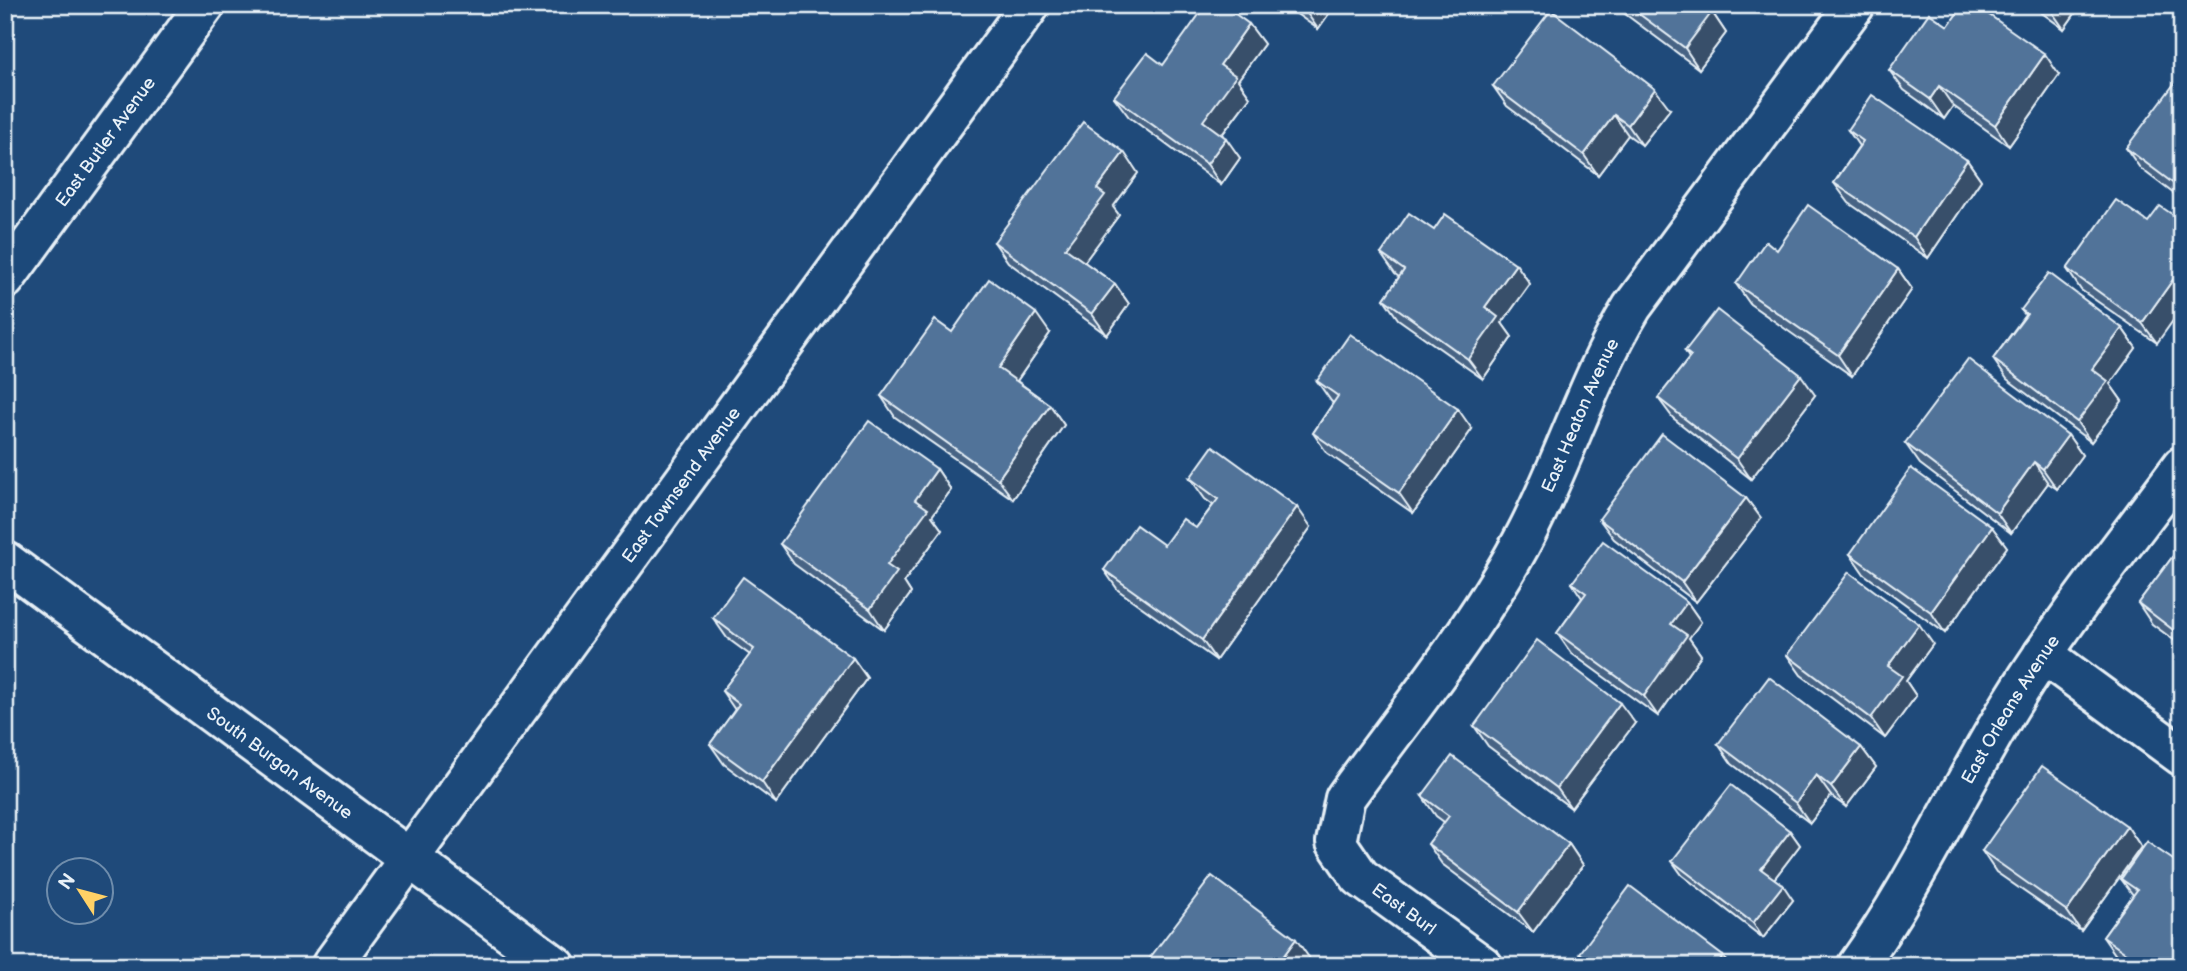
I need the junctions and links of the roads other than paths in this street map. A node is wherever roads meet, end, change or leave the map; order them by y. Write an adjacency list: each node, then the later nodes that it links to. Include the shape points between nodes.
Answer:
1 (205, 5): 4 (street, East Butler Avenue)
2 (1030, 5): 10 (street, East Townsend Avenue)
3 (1855, 5): 9 (street, East Heaton Avenue, via 1632,307 1599,366 1527,532 1502,577 1345,798)
4 (5, 279)
5 (2182, 466): 7 (street, East Orleans Avenue)
6 (5, 561): 10 (street, South Burgan Avenue)
7 (2043, 654): 8 (street); 14 (street, East Orleans Avenue, via 1911,885)
8 (2182, 756)
9 (1336, 842): 13 (street, East Burl, via 1360,877)
10 (410, 858): 11 (street, East Townsend Avenue); 12 (street, South Burgan Avenue)
11 (331, 966)
12 (556, 966)
13 (1483, 966)
14 (1857, 966)

